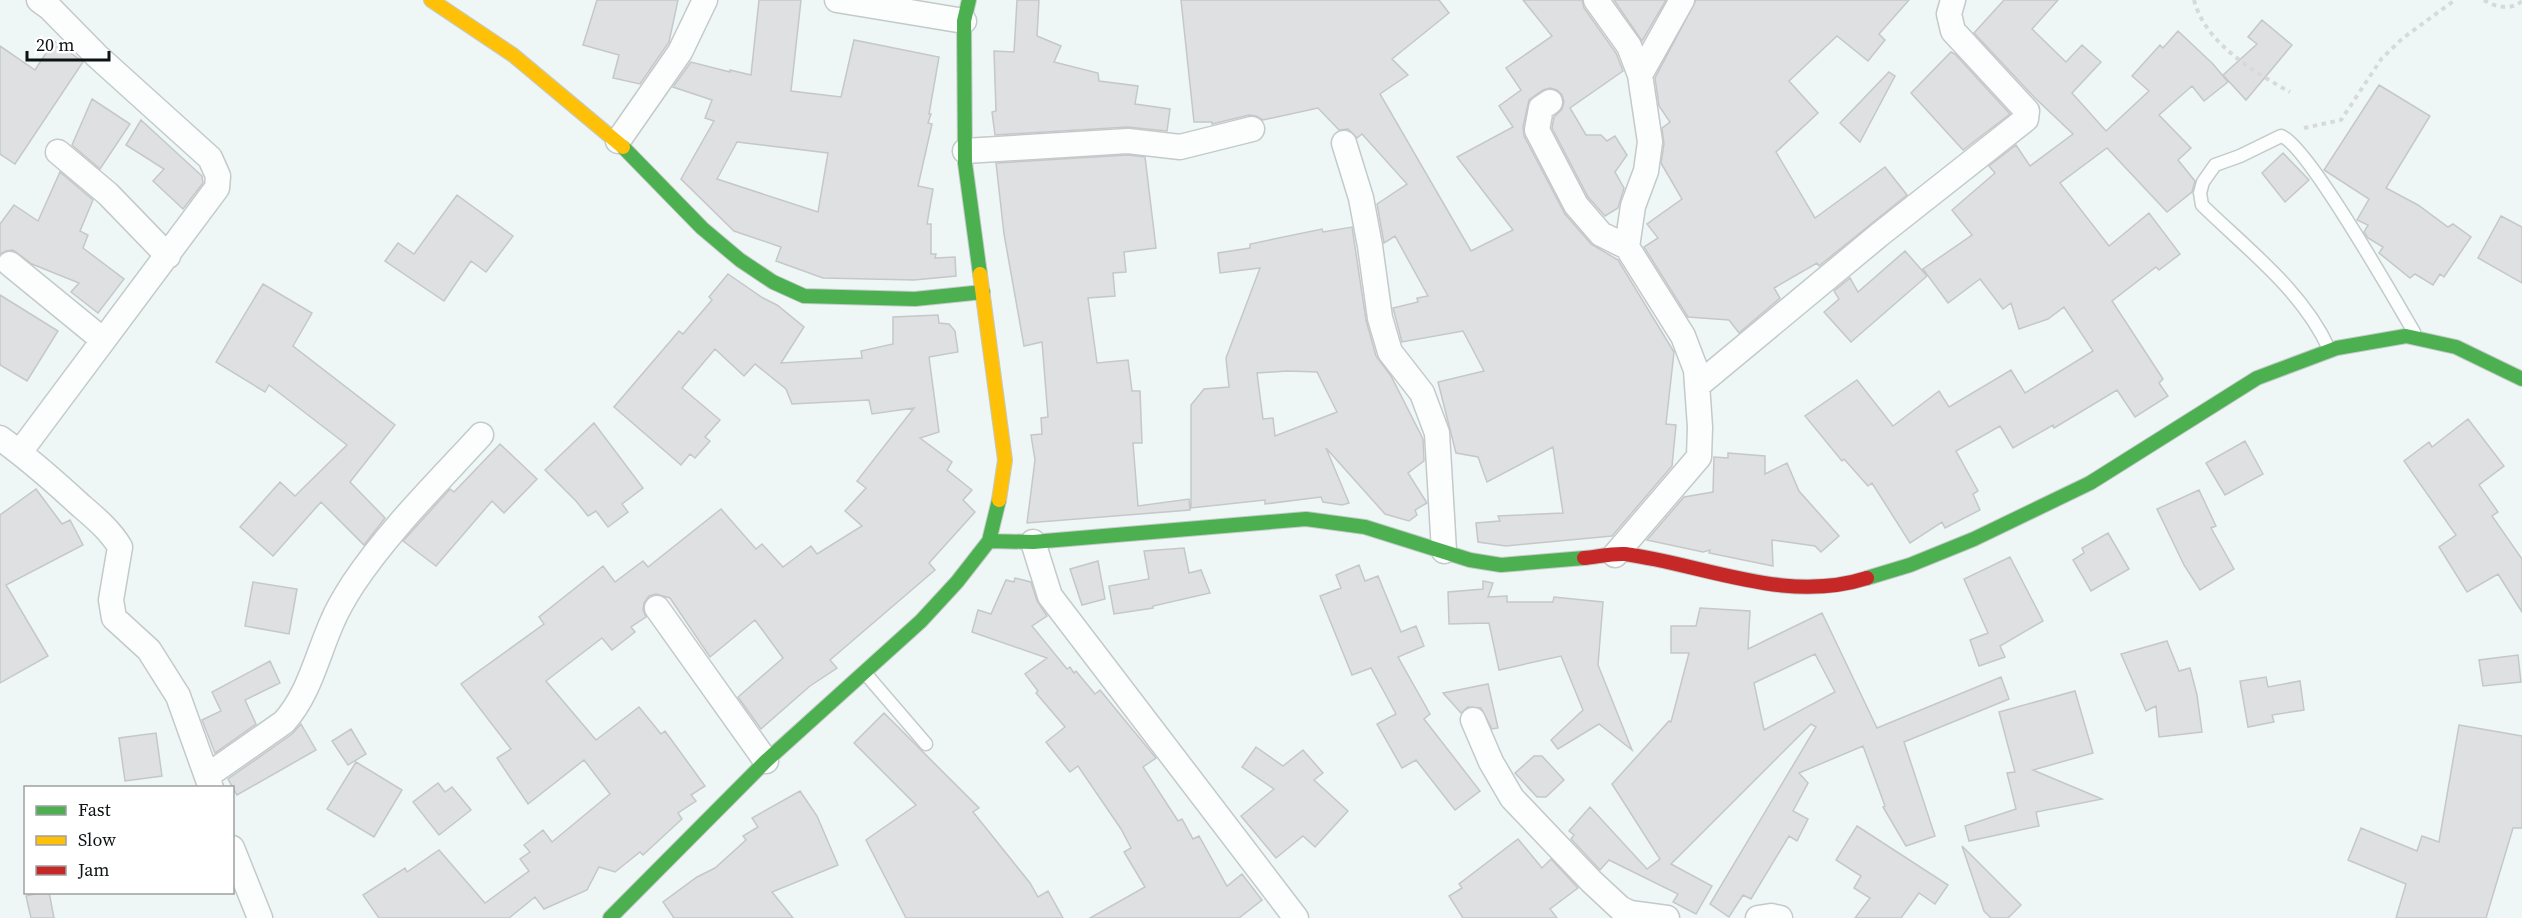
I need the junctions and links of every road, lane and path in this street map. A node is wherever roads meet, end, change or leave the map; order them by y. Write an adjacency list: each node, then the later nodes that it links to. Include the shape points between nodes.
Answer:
1 (432, 0): 18 (street, via 513,55)
2 (705, 0): 18 (street, via 680,52)
3 (837, 0): 12 (street)
4 (1596, 0): 13 (street, via 1629,46)
5 (1682, 0): 13 (street)
6 (1953, 0): 30 (street, via 1949,14 1953,31 2027,111 2026,119)
7 (2194, 0): 14 (path, via 2208,29 2229,50 2258,75)
8 (2455, 0): 17 (path, via 2382,58 2341,120 2298,129)
9 (2484, 0): 10 (path, via 2496,7)
10 (2522, 2)
11 (47, 3): 23 (street, via 97,56 210,158 218,176 217,188)
12 (967, 11): 20 (street)
13 (1640, 75): 22 (street, via 1650,142)
14 (2290, 92)
15 (1550, 102): 22 (street, via 1541,108 1537,130 1576,205 1601,234)
16 (1252, 129): 20 (street, via 1180,147 1128,141)
17 (2289, 138): 26 (lane, via 2321,181); 28 (lane, via 2281,136 2215,165 2203,182 2202,205 2283,284 2318,324)
18 (618, 141): 25 (street, via 702,228 740,260 804,296 915,299)
19 (1344, 143): 36 (street, via 1361,198 1380,318 1390,352 1422,393 1437,433)
20 (965, 151): 25 (street)
21 (58, 152): 23 (street, via 108,194)
22 (1627, 247): 30 (street, via 1683,336 1696,370)
23 (168, 256): 27 (street)
24 (10, 264): 27 (street)
25 (983, 292): 34 (street, via 1005,460)
26 (2418, 339): 28 (street, via 2406,336); 29 (street, via 2456,346)
27 (102, 340): 33 (street)
28 (2330, 351): 37 (street, via 2257,378 2090,483 1974,539 1910,566 1859,581 1819,587 1776,585)
29 (2522, 379)
30 (1697, 386): 37 (street, via 1699,457)
31 (481, 435): 43 (street, via 397,526 354,584 333,619 294,712)
32 (0, 438): 33 (street)
33 (20, 452): 43 (street, via 112,534 120,547 111,600 114,618 149,650 178,696)
34 (989, 541): 35 (street); 39 (street, via 921,621)
35 (1033, 542): 36 (street, via 1306,519 1365,526); 47 (street, via 1050,596)
36 (1444, 551): 37 (street, via 1501,565)
37 (1615, 555)
38 (657, 608): 42 (street)
39 (864, 672): 41 (lane); 42 (street)
40 (1473, 720): 48 (street, via 1512,798 1591,881 1630,913)
41 (926, 744)
42 (766, 761): 45 (street)
43 (209, 782)
44 (234, 853): 46 (street)
45 (623, 914)
46 (260, 918)
47 (1296, 918)
48 (1668, 918)
49 (1758, 918): 50 (street)
50 (1780, 918)

